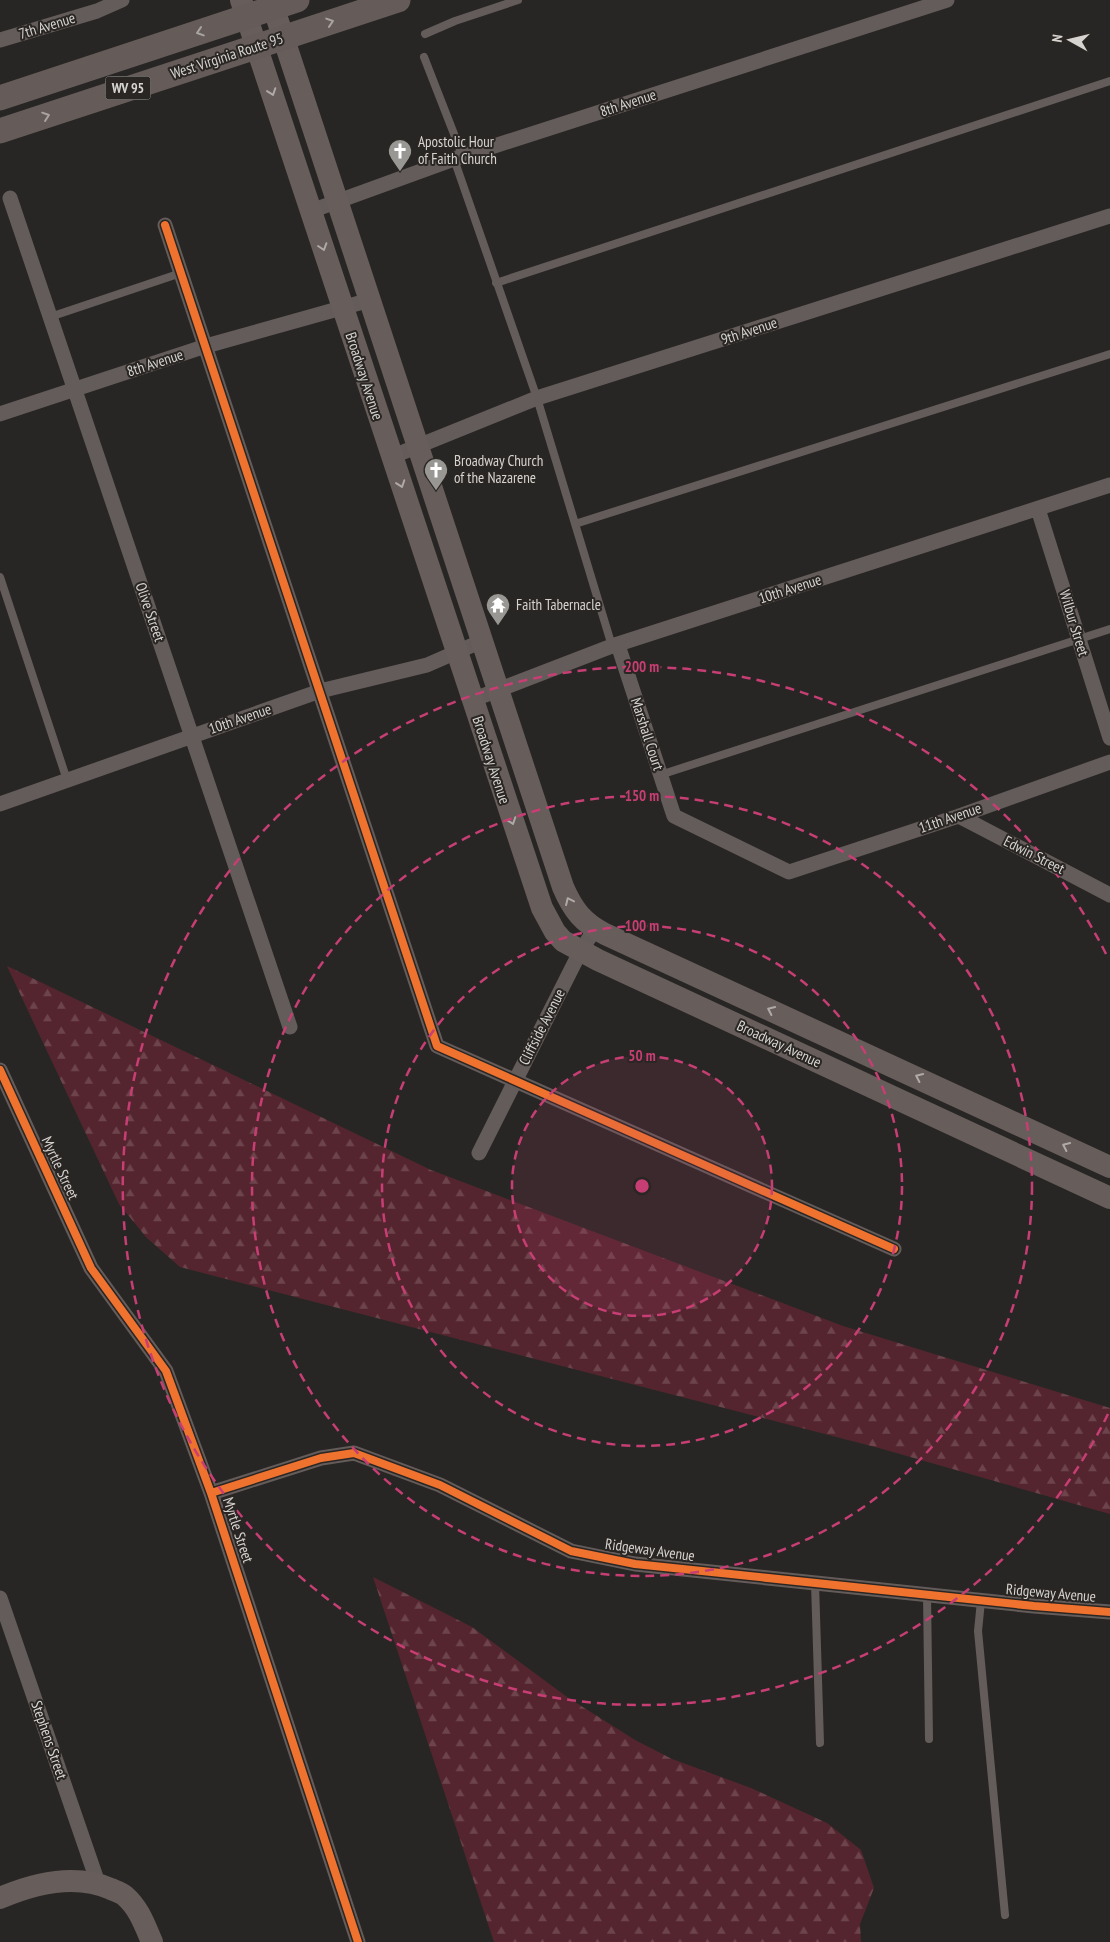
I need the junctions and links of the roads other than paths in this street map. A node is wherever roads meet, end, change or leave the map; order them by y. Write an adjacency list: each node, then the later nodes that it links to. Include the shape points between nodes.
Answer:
1 (122, 0): 7 (street, 7th Avenue)
2 (297, 0): 6 (main road, WV 95)
3 (398, 0): 10 (main road, West Virginia Route 95 / WV 95, one-way to 3)
4 (518, 0): 9 (lane)
5 (947, 0): 17 (street, 8th Avenue)
6 (272, 4): 8 (main road, WV 95); 10 (main road, Broadway Avenue)
7 (95, 6): 11 (street, 7th Avenue)
8 (244, 8): 12 (main road, Broadway Avenue); 15 (main road, WV 95, one-way to 15)
9 (425, 34)
10 (283, 37): 12 (main road, West Virginia Route 95 / WV 95); 19 (main road, Broadway Avenue)
11 (0, 40)
12 (256, 46): 16 (main road, West Virginia Route 95 / WV 95, one-way to 12); 20 (main road, Broadway Avenue, one-way to 20)
13 (424, 57): 17 (lane)
14 (1110, 81): 24 (lane)
15 (0, 98)
16 (0, 131)
17 (458, 158): 19 (street, 8th Avenue); 24 (lane)
18 (10, 198): 27 (street, Olive Street)
19 (338, 202): 20 (street, 8th Avenue); 25 (main road, Broadway Avenue)
20 (311, 211): 26 (main road, Broadway Avenue, one-way to 26)
21 (1110, 216): 31 (street, 9th Avenue)
22 (165, 225): 23 (street)
23 (181, 273): 27 (lane); 28 (street)
24 (496, 283): 31 (lane)
25 (370, 300): 26 (street, 8th Avenue); 33 (main road, Broadway Avenue)
26 (343, 309): 28 (street, 8th Avenue); 34 (main road, Broadway Avenue)
27 (50, 317): 30 (street, Olive Street)
28 (206, 346): 30 (street, 8th Avenue); 45 (street)
29 (1110, 354): 37 (lane)
30 (75, 389): 32 (street, 8th Avenue); 47 (street, Olive Street)
31 (537, 398): 33 (street, 9th Avenue); 37 (lane)
32 (0, 414)
33 (418, 447): 34 (street, 9th Avenue); 41 (main road, Broadway Avenue)
34 (391, 457): 43 (main road, Broadway Avenue, one-way to 43)
35 (1110, 485): 36 (street, 10th Avenue)
36 (1038, 509): 40 (street, Wilbur Street); 42 (street, 10th Avenue)
37 (575, 524): 42 (lane)
38 (0, 577): 51 (lane)
39 (1110, 629): 40 (lane)
40 (1079, 639): 48 (street, Wilbur Street); 50 (lane)
41 (482, 641): 43 (street, 10th Avenue); 44 (main road, Broadway Avenue)
42 (615, 645): 44 (street, 10th Avenue); 50 (street, Marshall Court)
43 (456, 651): 45 (street, 10th Avenue, via 427,665); 46 (main road, Broadway Avenue)
44 (498, 690): 46 (street, 10th Avenue); 56 (main road, Broadway Avenue, one-way to 44, via 575,911 566,894)
45 (320, 691): 47 (street, 10th Avenue); 60 (street, via 438,1046)
46 (472, 700): 57 (main road, Broadway Avenue, one-way to 57, via 542,908 555,932)
47 (192, 736): 51 (street, 10th Avenue); 58 (street, Olive Street)
48 (1110, 738)
49 (1110, 762): 53 (street, 11th Avenue)
50 (660, 775): 54 (street, Marshall Court, via 674,816)
51 (67, 780): 52 (street, 10th Avenue)
52 (0, 804)
53 (959, 816): 54 (street, 11th Avenue); 55 (street, Edwin Street)
54 (789, 872)
55 (1110, 895)
56 (595, 929): 57 (street, Cliffside Avenue); 62 (main road, Broadway Avenue, one-way to 56)
57 (580, 952): 60 (street, Cliffside Avenue); 63 (main road, Broadway Avenue)
58 (290, 1026)
59 (0, 1070): 65 (street, Myrtle Street, via 91,1268 166,1370)
60 (516, 1079): 61 (street, Cliffside Avenue); 64 (street)
61 (479, 1153)
62 (1110, 1167)
63 (1110, 1198)
64 (894, 1250)
65 (211, 1494): 66 (street, Ridgeway Avenue, via 321,1458 354,1453 440,1485 571,1551 635,1564); 77 (street, Myrtle Street)
66 (815, 1583): 67 (street, Ridgeway Avenue); 72 (lane)
67 (927, 1595): 69 (street, Ridgeway Avenue); 71 (lane)
68 (0, 1598): 73 (street, Stephens Street)
69 (981, 1601): 70 (street, Ridgeway Avenue); 75 (lane, via 978,1631)
70 (1110, 1612)
71 (929, 1740)
72 (820, 1744)
73 (98, 1883): 74 (main road, via 46,1883); 76 (main road, via 125,1895 140,1914)
74 (0, 1898)
75 (1005, 1915)
76 (152, 1942)
77 (358, 1942)

